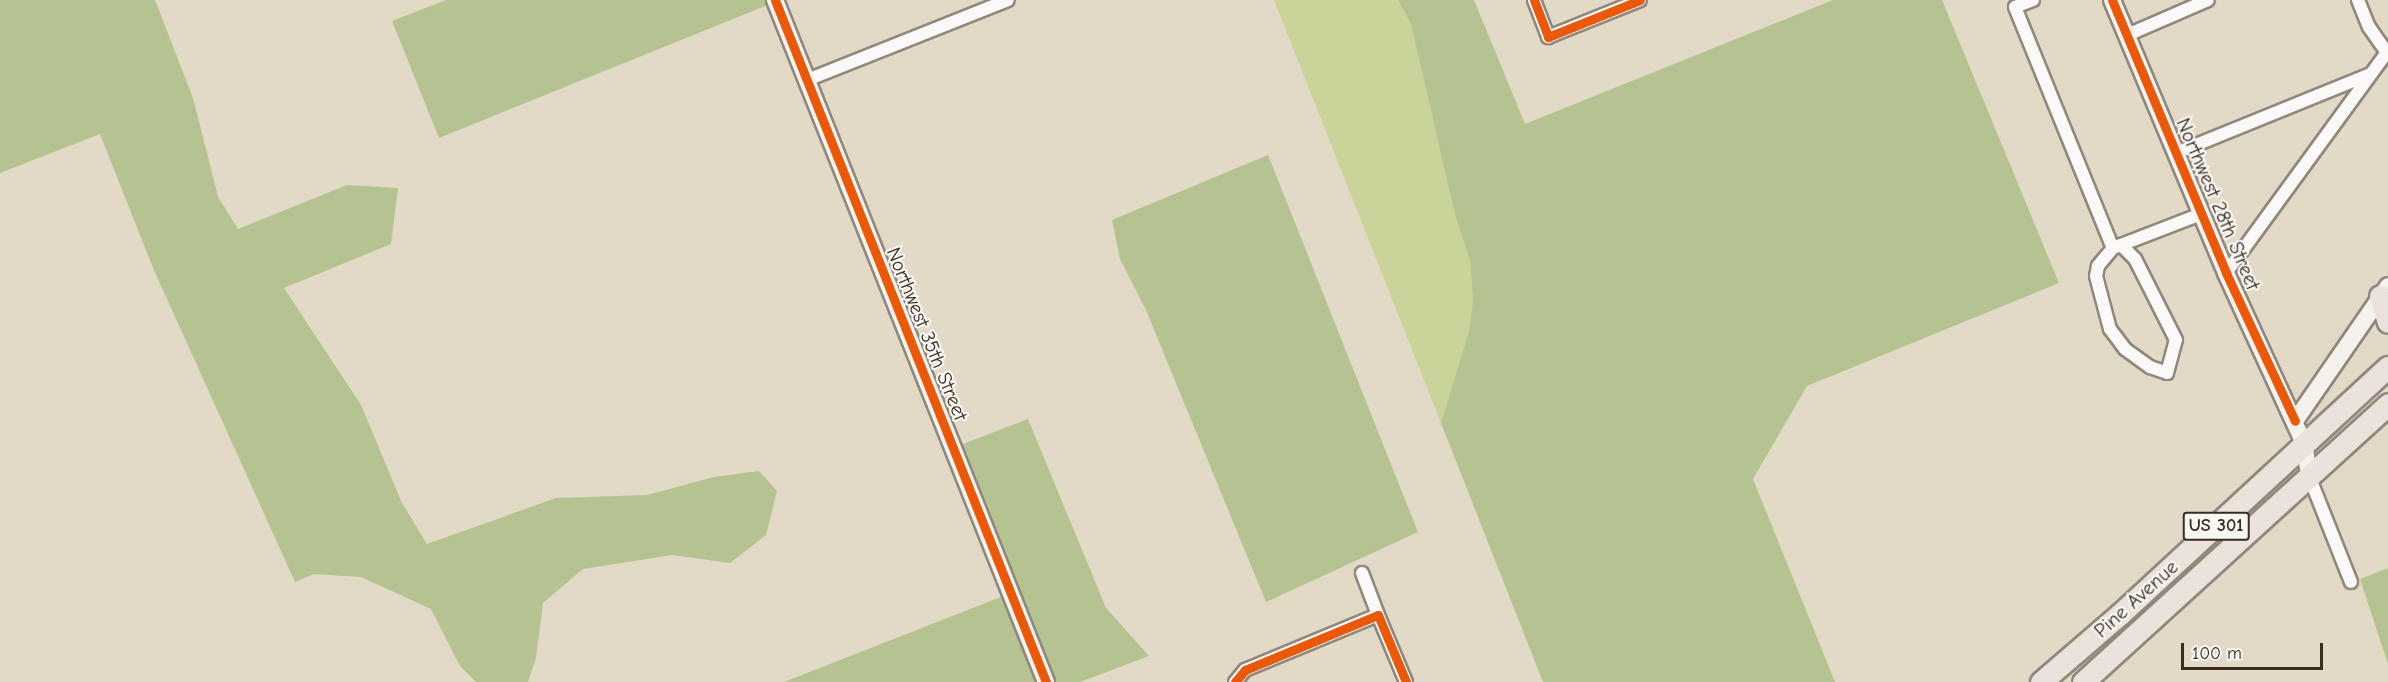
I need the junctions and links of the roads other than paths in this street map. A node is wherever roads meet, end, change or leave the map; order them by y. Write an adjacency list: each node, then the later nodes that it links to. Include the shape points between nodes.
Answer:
1 (775, 0): 12 (street, Northwest 35th Street)
2 (1008, 0): 12 (street)
3 (1534, 0): 4 (street, via 1548,37)
4 (1640, 0)
5 (2033, 0): 15 (street, via 2015,7)
6 (2112, 0): 9 (street, Northwest 28th Street)
7 (2208, 0): 9 (street)
8 (2358, 0): 10 (street)
9 (2127, 35): 13 (street, Northwest 28th Street)
10 (2387, 53): 11 (street)
11 (2372, 73): 13 (street); 16 (street)
12 (807, 80): 30 (street, Northwest 35th Street)
13 (2176, 153): 14 (street, Northwest 28th Street)
14 (2201, 214): 15 (street); 16 (street, Northwest 28th Street)
15 (2117, 247): 15 (street, via 2134,259 2176,340 2167,373 2150,367 2125,349 2110,329 2096,276 2098,266)
16 (2226, 273): 21 (street, Northwest 28th Street)
17 (2384, 291): 18 (highway); 20 (street)
18 (2388, 322)
19 (2388, 367): 24 (highway, Pine Avenue / US 301)
20 (2314, 388): 21 (street); 23 (street)
21 (2281, 389): 23 (street, Northwest 28th Street)
22 (2388, 404): 25 (highway, Pine Avenue / US 301)
23 (2295, 421): 24 (street, Northwest 28th Street)
24 (2304, 443): 25 (street, Northwest 28th Street); 27 (highway, Pine Avenue / US 301)
25 (2309, 476): 28 (street, Northwest 28th Street); 35 (highway, Pine Avenue / US 301)
26 (1362, 573): 29 (street)
27 (2156, 582): 33 (highway, Pine Avenue / US 301); 34 (highway, via 2146,603)
28 (2351, 582)
29 (1378, 615): 31 (street, via 1245,670); 32 (street)
30 (1046, 682)
31 (1235, 682)
32 (1406, 682)
33 (2041, 682)
34 (2061, 682)
35 (2083, 682)

